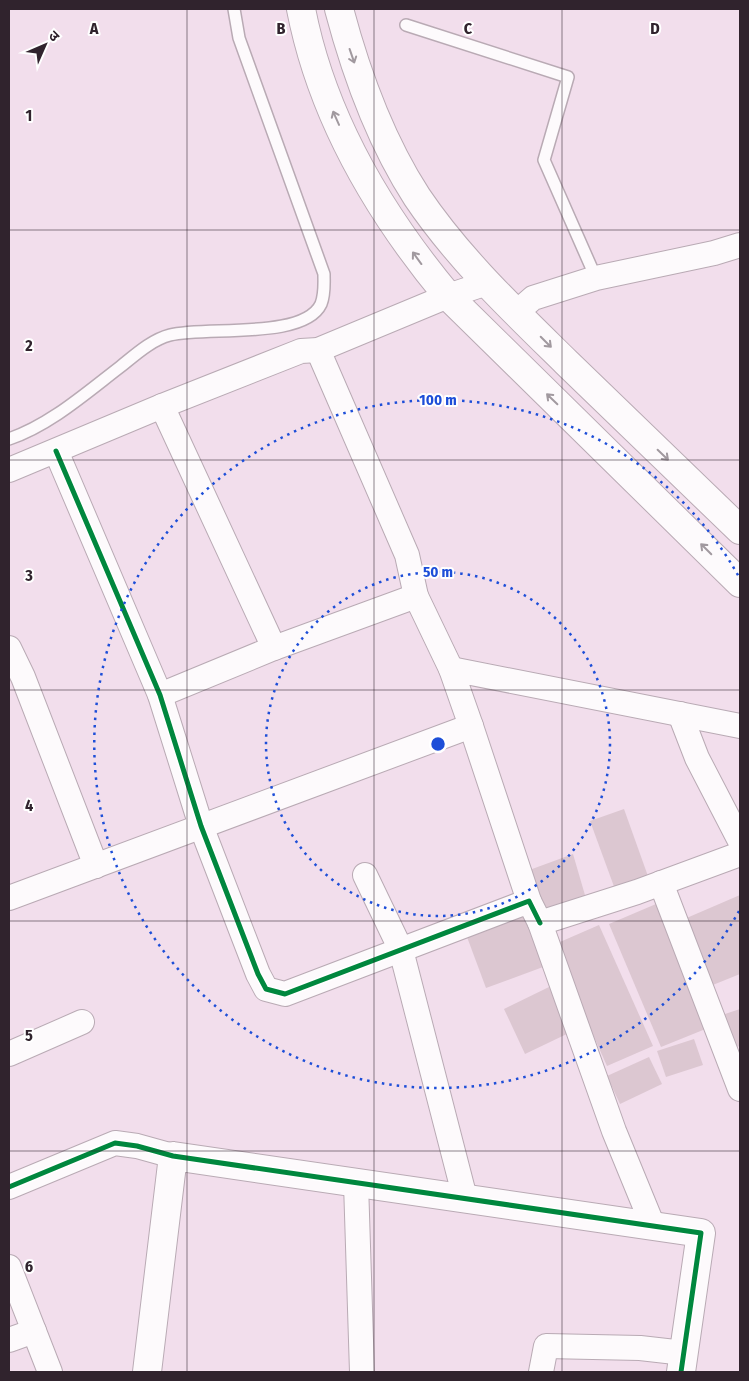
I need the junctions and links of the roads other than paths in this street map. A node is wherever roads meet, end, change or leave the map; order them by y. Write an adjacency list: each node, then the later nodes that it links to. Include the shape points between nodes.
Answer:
1 (234, 9): 14 (lane, via 239,38 324,274 324,294 320,305 300,323 275,328 192,330 168,335 149,345 42,423)
2 (301, 9): 8 (street, one-way to 2, via 389,220 356,162 321,85)
3 (339, 9): 7 (street, one-way to 7, via 363,88 416,196)
4 (406, 25): 6 (lane, via 568,77 544,160)
5 (740, 245): 6 (street)
6 (596, 278): 9 (street, via 533,298)
7 (487, 282): 8 (street); 9 (street)
8 (448, 296): 10 (street); 13 (street, one-way to 8)
9 (516, 312): 11 (street, one-way to 11)
10 (318, 350): 12 (street, via 302,351); 19 (street, via 407,555)
11 (598, 393): 13 (street); 17 (street, one-way to 17)
12 (162, 406): 15 (street); 21 (street)
13 (573, 419): 18 (street, one-way to 13)
14 (9, 439)
15 (56, 451): 16 (street); 23 (street)
16 (9, 470)
17 (740, 530)
18 (740, 584)
19 (416, 596): 21 (street); 22 (street)
20 (9, 648): 30 (street)
21 (274, 648): 23 (street)
22 (451, 669): 24 (street); 25 (street)
23 (160, 696): 27 (street)
24 (680, 714): 26 (street); 28 (street, via 697,758)
25 (471, 726): 27 (street); 34 (street)
26 (740, 726)
27 (202, 826): 30 (street); 36 (street, via 266,989 285,994)
28 (740, 841)
29 (740, 854): 32 (street)
30 (96, 866): 33 (street)
31 (365, 875): 36 (street)
32 (661, 883): 35 (street); 39 (street)
33 (9, 898)
34 (530, 901): 35 (street); 36 (street)
35 (540, 923): 44 (street, via 614,1131)
36 (401, 950): 43 (street)
37 (82, 1022): 38 (street)
38 (9, 1054)
39 (740, 1090)
40 (173, 1156): 41 (street); 42 (street, via 115,1143); 50 (street)
41 (356, 1183): 43 (street); 51 (street)
42 (9, 1187)
43 (465, 1198): 44 (street)
44 (653, 1226): 48 (street, via 701,1233)
45 (9, 1267): 46 (street)
46 (34, 1332): 47 (street); 49 (street)
47 (9, 1340)
48 (683, 1362): 52 (street, via 640,1348 546,1346)
49 (50, 1372)
50 (146, 1372)
51 (362, 1372)
52 (541, 1372)

